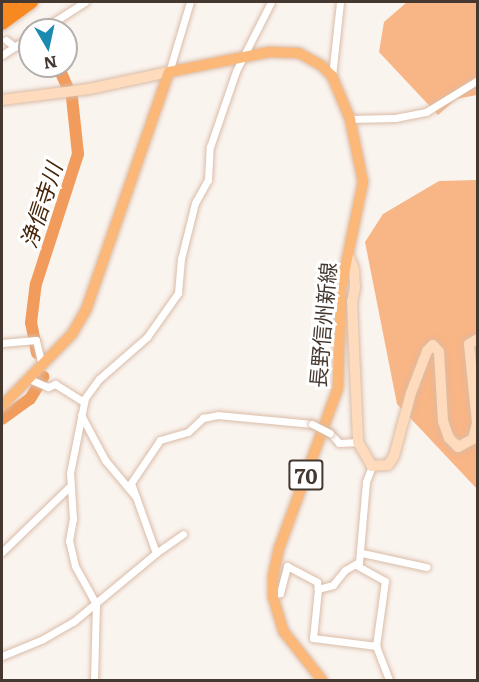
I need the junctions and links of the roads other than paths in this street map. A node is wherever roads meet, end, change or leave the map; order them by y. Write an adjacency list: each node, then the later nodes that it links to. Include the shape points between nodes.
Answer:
1 (14, 2): 7 (highway)
2 (32, 2): 9 (highway)
3 (85, 2): 8 (street)
4 (190, 2): 15 (street)
5 (271, 2): 13 (street)
6 (340, 2): 16 (street)
7 (2, 10)
8 (60, 18)
9 (2, 24)
10 (6, 40): 12 (street)
11 (18, 45): 12 (street)
12 (15, 47): 14 (street)
13 (248, 54): 15 (main road); 16 (main road, via 299,53); 25 (street, via 236,71 210,147 208,180 195,203 181,259 178,294 147,337 99,379)
14 (2, 55)
15 (169, 72): 18 (main road, via 89,89); 23 (main road, via 86,310 72,334)
16 (332, 76): 19 (main road, 長野信州新線 / 70)
17 (477, 80): 19 (street, via 426,112 395,118)
18 (2, 100)
19 (350, 119): 20 (main road, 長野信州新線 / 70, via 363,182)
20 (348, 255): 28 (main road, via 355,288 352,302); 39 (main road, 長野信州新線 / 70, via 341,288 338,388 279,548)
21 (477, 339): 29 (main road, via 469,344 477,423 473,439 458,447 449,438 443,421 439,352 433,345 426,351 411,393 394,456 388,465)
22 (2, 343): 23 (street, via 33,340)
23 (42, 365): 24 (main road)
24 (31, 381): 25 (street, via 45,387 55,384); 26 (main road)
25 (84, 402): 27 (street)
26 (2, 406)
27 (81, 416): 30 (street); 31 (street, via 105,460)
28 (358, 442): 29 (main road); 31 (street, bridge, via 339,443 312,424 218,415 203,418 188,432 160,440 154,446 132,483)
29 (372, 466): 35 (street, via 366,482)
30 (69, 487): 33 (street); 40 (street, via 74,504 71,552)
31 (135, 496): 34 (street)
32 (183, 534): 34 (street)
33 (2, 552)
34 (156, 552): 40 (street)
35 (362, 553): 36 (street); 37 (street)
36 (356, 565): 38 (street, via 345,570 333,585); 41 (street, via 385,581)
37 (426, 567)
38 (318, 590): 39 (street, via 317,582 287,566 280,593); 41 (street, via 313,638)
39 (273, 595): 44 (main road, 長野信州新線 / 70, via 291,644)
40 (96, 604): 42 (street, via 44,639); 43 (street)
41 (376, 646): 45 (street)
42 (2, 656)
43 (94, 681)
44 (322, 681)
45 (389, 681)

